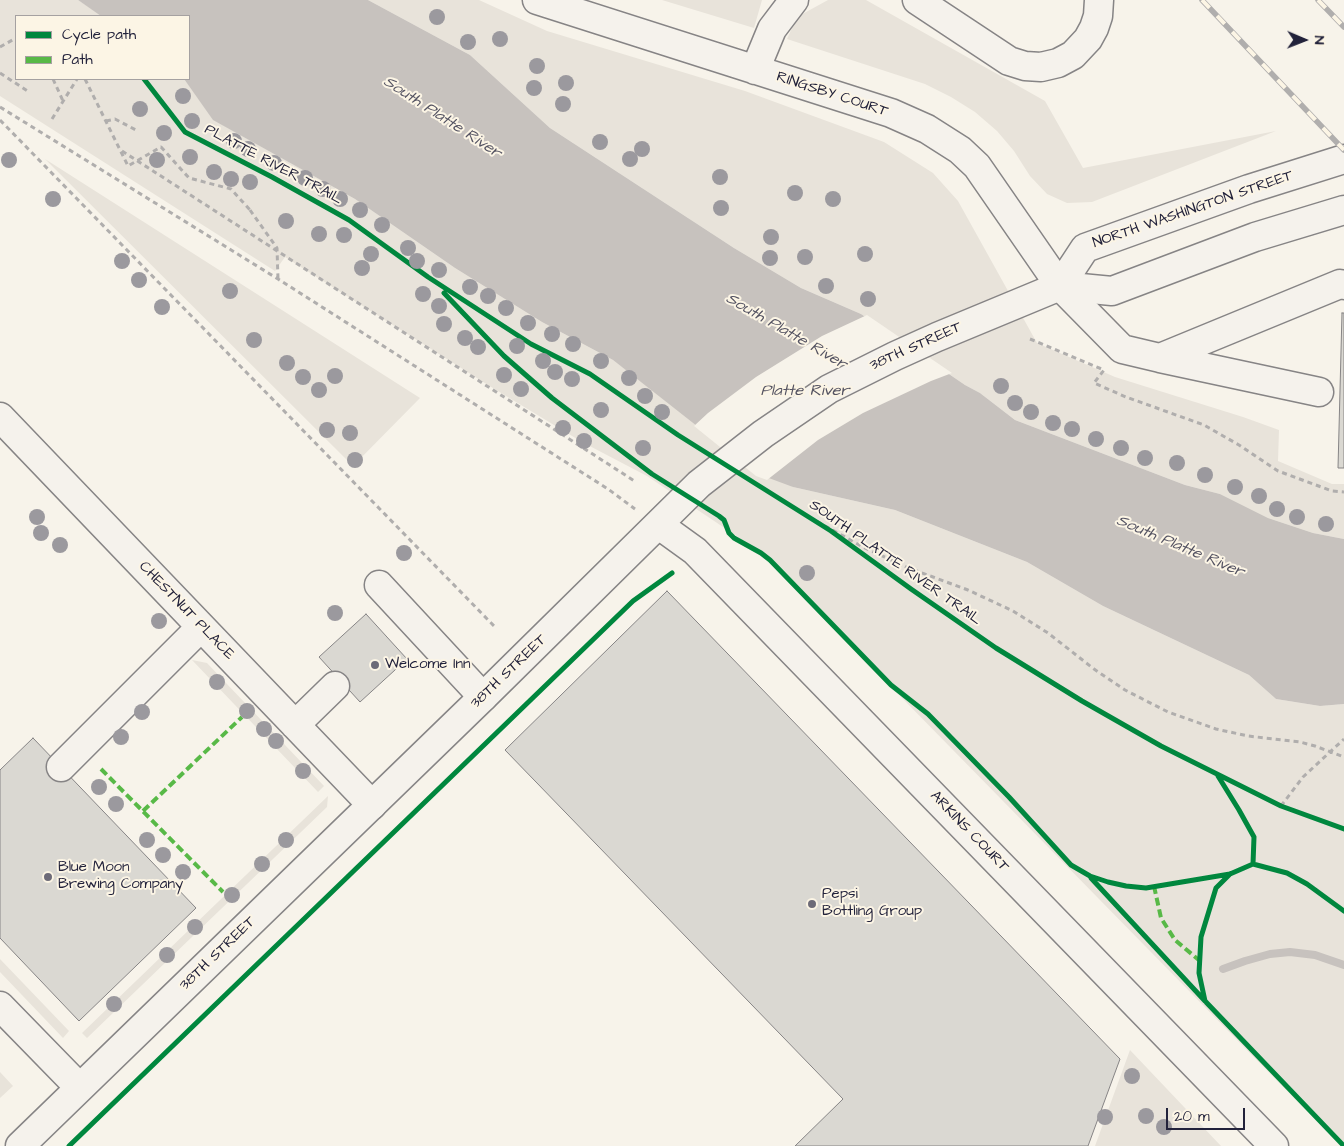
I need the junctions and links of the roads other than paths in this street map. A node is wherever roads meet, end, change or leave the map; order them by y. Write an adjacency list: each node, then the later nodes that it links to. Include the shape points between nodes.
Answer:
1 (537, 0): 5 (street, RINGSBY COURT)
2 (794, 0): 6 (street, via 772,30)
3 (917, 0): 4 (street, via 1009,61 1041,67 1073,55 1088,39 1098,16)
4 (1099, 0)
5 (601, 10): 6 (street, RINGSBY COURT)
6 (756, 70): 10 (street, RINGSBY COURT, via 891,113 927,129 960,150 977,166)
7 (1344, 159): 10 (street, NORTH WASHINGTON STREET, via 1248,189 1085,248)
8 (1344, 210): 10 (street, via 1255,237 1112,291)
9 (1344, 285): 11 (street)
10 (1060, 286): 11 (street, RINGSBY COURT, via 1122,348); 14 (street, 38TH STREET, via 967,324 828,389 699,484)
11 (1160, 358): 12 (street, RINGSBY COURT)
12 (1319, 392)
13 (0, 418): 16 (street, CHESTNUT PLACE)
14 (659, 525): 18 (street, 38TH STREET); 25 (street, ARKINS COURT, via 695,551)
15 (379, 585): 18 (street)
16 (201, 627): 19 (street, CHESTNUT PLACE); 20 (street)
17 (335, 686): 19 (street)
18 (483, 697): 21 (street, 38TH STREET)
19 (295, 724): 21 (street, CHESTNUT PLACE)
20 (61, 767)
21 (372, 805): 23 (street, 38TH STREET)
22 (0, 1006): 23 (street)
23 (79, 1087): 24 (street, 38TH STREET)
24 (20, 1146)
25 (1274, 1146)

